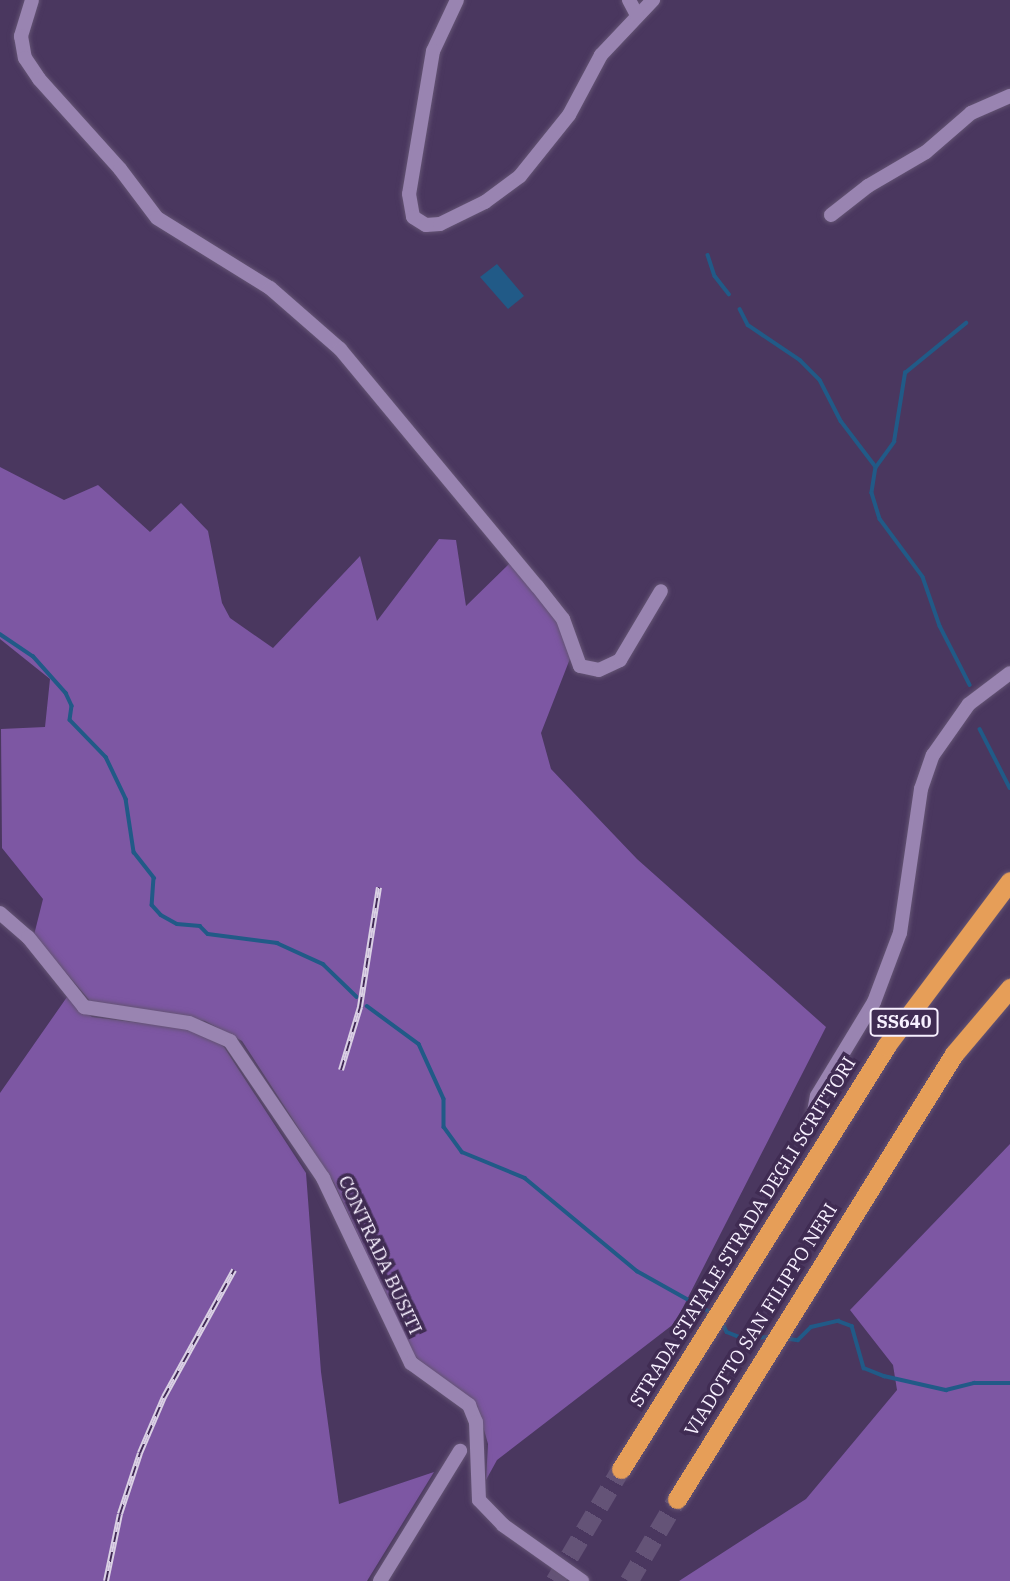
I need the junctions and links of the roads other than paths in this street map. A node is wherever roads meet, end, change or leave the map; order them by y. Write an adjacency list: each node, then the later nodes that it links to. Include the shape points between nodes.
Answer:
1 (32, 0): 8 (street, via 21,36 25,58 39,79 120,169 157,218 270,288 340,349 563,619 580,666 599,670 620,660)
2 (457, 0): 5 (street, via 438,36 431,64 409,202 419,223 440,224 485,202 520,176 569,115 601,55)
3 (629, 0): 5 (street)
4 (653, 0): 5 (street)
5 (637, 15)
6 (1010, 96): 7 (street, via 971,113 926,152 868,186)
7 (831, 215)
8 (661, 591)
9 (1010, 673): 13 (street, via 969,704 933,755 921,789 908,897 896,944 874,1002 817,1096)
10 (1008, 883): 15 (highway, STRADA STATALE STRADA DEGLI SCRITTORI / SS640, via 886,1046)
11 (0, 913): 18 (street, CONTRADA BUSITI, via 28,937 84,1007 189,1023 230,1041 323,1178 411,1363 469,1405 476,1423 478,1500 503,1525)
12 (1010, 988): 16 (highway, VIADOTTO SAN FILIPPO NERI / SS640, via 954,1055)
13 (813, 1118)
14 (460, 1451): 17 (street)
15 (621, 1469)
16 (677, 1499)
17 (380, 1581)
18 (582, 1581)

